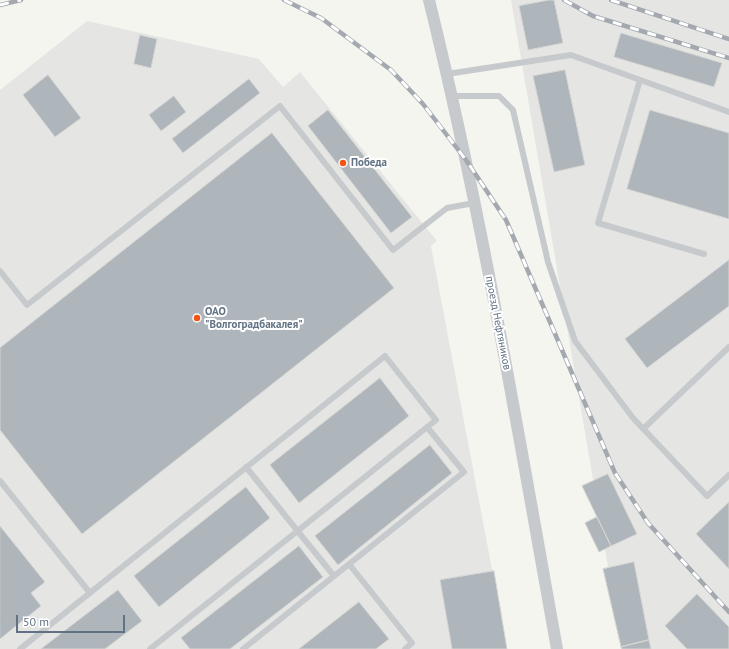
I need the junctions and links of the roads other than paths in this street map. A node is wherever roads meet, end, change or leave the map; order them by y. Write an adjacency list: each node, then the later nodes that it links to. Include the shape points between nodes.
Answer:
1 (429, 0): 2 (street, проезд Нефтяников)
2 (447, 74): 3 (lane, via 571,55); 4 (street, проезд Нефтяников)
3 (640, 80): 5 (lane); 7 (lane, via 598,222)
4 (452, 96): 6 (street, проезд Нефтяников); 11 (lane, via 499,96 513,110 548,262 575,341)
5 (729, 112)
6 (474, 203): 8 (lane, via 447,208 393,250 280,106 27,305); 23 (street, проезд Нефтяников, via 501,332)
7 (704, 254)
8 (0, 271)
9 (729, 347): 11 (lane)
10 (427, 426): 12 (lane, via 436,420 385,356); 15 (lane); 16 (lane, via 464,472)
11 (643, 429): 13 (lane, via 707,496)
12 (246, 467): 15 (lane); 18 (lane)
13 (729, 475)
14 (0, 481): 18 (lane)
15 (297, 531): 17 (lane); 20 (lane)
16 (349, 564): 17 (lane); 22 (lane, via 412,643)
17 (334, 576): 21 (lane)
18 (90, 593): 19 (lane)
19 (20, 649)
20 (150, 649)
21 (243, 649)
22 (405, 649)
23 (557, 649)

